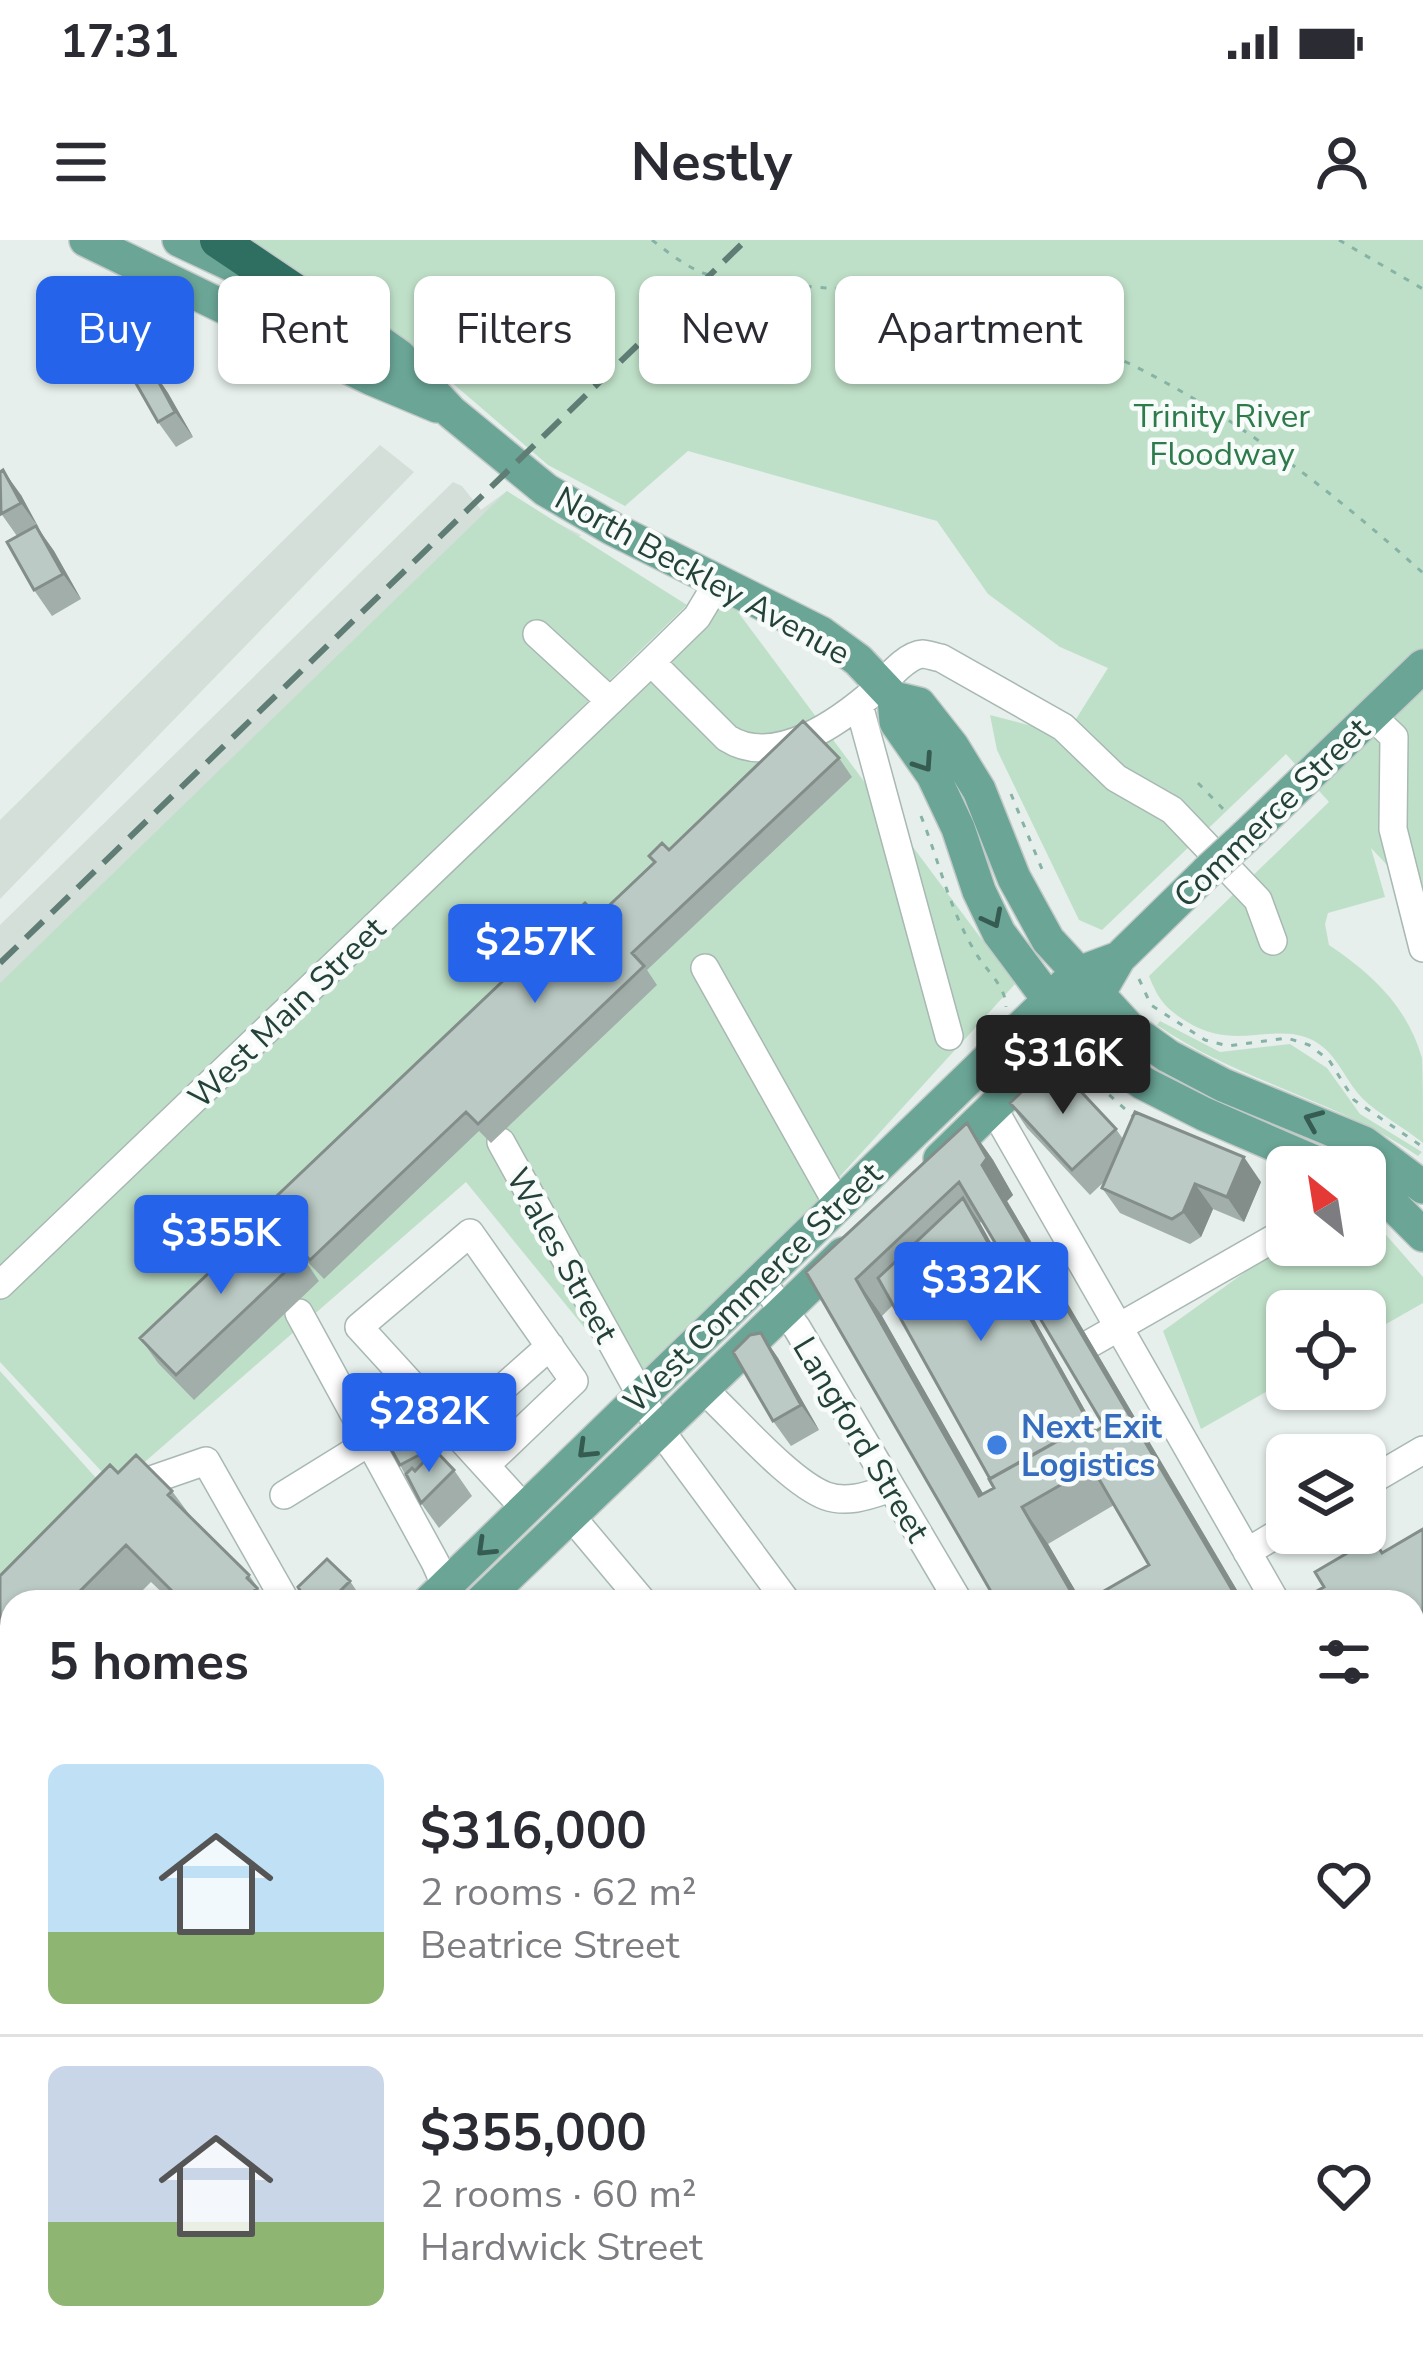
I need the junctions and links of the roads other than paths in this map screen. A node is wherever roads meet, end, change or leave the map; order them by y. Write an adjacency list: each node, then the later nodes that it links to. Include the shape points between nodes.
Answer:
1 (86, 240): 7 (main road, North Beckley Avenue)
2 (178, 240): 4 (main road, North Beckley Avenue)
3 (218, 240): 5 (highway)
4 (255, 276)
5 (271, 276)
6 (390, 351): 7 (main road, North Beckley Avenue)
7 (451, 412): 8 (main road, North Beckley Avenue, via 546,490)
8 (718, 581): 10 (street, West Main Street, via 697,617); 12 (main road, North Beckley Avenue, via 821,633 858,660)
9 (537, 634): 13 (street)
10 (651, 662): 12 (street, via 741,748 766,750 812,734); 13 (street, West Main Street)
11 (1423, 666): 14 (main road, Commerce Street)
12 (878, 696): 15 (street, via 910,658 924,654 1064,727 1116,778 1172,810 1258,900); 18 (main road, North Beckley Avenue, via 919,704 952,746 1030,910); 19 (main road, North Beckley Avenue, one-way to 19, via 942,793 999,933); 21 (street)
13 (610, 701): 35 (street, West Main Street)
14 (1379, 708): 16 (street, via 1394,737 1393,829); 18 (main road, Commerce Street, bridge, via 1237,825 1130,970)
15 (1273, 941)
16 (1423, 948)
17 (705, 968): 30 (street)
18 (1086, 985): 19 (main road, West Commerce Street); 20 (main road, West Commerce Street); 25 (main road, North Beckley Avenue, one-way to 18, via 1168,1056)
19 (1049, 1000): 20 (main road, North Beckley Avenue); 30 (main road, West Commerce Street)
20 (1073, 1025): 22 (main road, West Commerce Street); 24 (main road, North Beckley Avenue, via 1143,1083)
21 (949, 1036)
22 (993, 1108): 27 (main road, West Commerce Street); 38 (street)
23 (501, 1142): 42 (street, Wales Street)
24 (1278, 1146)
25 (1339, 1146)
26 (1386, 1169): 28 (main road, North Beckley Avenue)
27 (916, 1183)
28 (1423, 1187)
29 (1386, 1199): 32 (main road)
30 (838, 1204): 34 (main road, West Commerce Street)
31 (867, 1231): 36 (main road, West Commerce Street)
32 (1423, 1235)
33 (1266, 1243): 38 (street)
34 (760, 1280): 36 (street, Langford Street); 42 (main road, West Commerce Street)
35 (0, 1285)
36 (785, 1310): 41 (main road, West Commerce Street); 49 (street, Langford Street)
37 (299, 1313): 45 (street)
38 (1118, 1328): 39 (street); 55 (street)
39 (1091, 1343)
40 (550, 1346): 44 (street); 44 (street, via 470,1233 359,1327); 47 (street, via 574,1381)
41 (703, 1389): 43 (main road, West Commerce Street); 49 (street, via 825,1496 851,1500)
42 (640, 1396): 43 (street, Wales Street); 52 (main road, West Commerce Street, one-way to 52)
43 (660, 1430): 53 (main road, West Commerce Street); 61 (street, Wales Street)
44 (454, 1431): 47 (street)
45 (368, 1443): 50 (street); 57 (street)
46 (1423, 1450): 48 (street)
47 (486, 1465): 52 (street)
48 (1386, 1472)
49 (891, 1488): 62 (street, Langford Street, via 937,1539)
50 (284, 1495)
51 (110, 1504): 56 (street, via 126,1489 206,1461)
52 (525, 1509): 58 (main road, West Commerce Street, one-way to 58)
53 (570, 1515): 59 (main road, West Commerce Street); 60 (street)
54 (1266, 1541): 55 (street)
55 (1247, 1552): 63 (street)
56 (279, 1590)
57 (439, 1590)
58 (449, 1590)
59 (493, 1590)
60 (633, 1590)
61 (778, 1590)
62 (955, 1590)
63 (1269, 1590)

